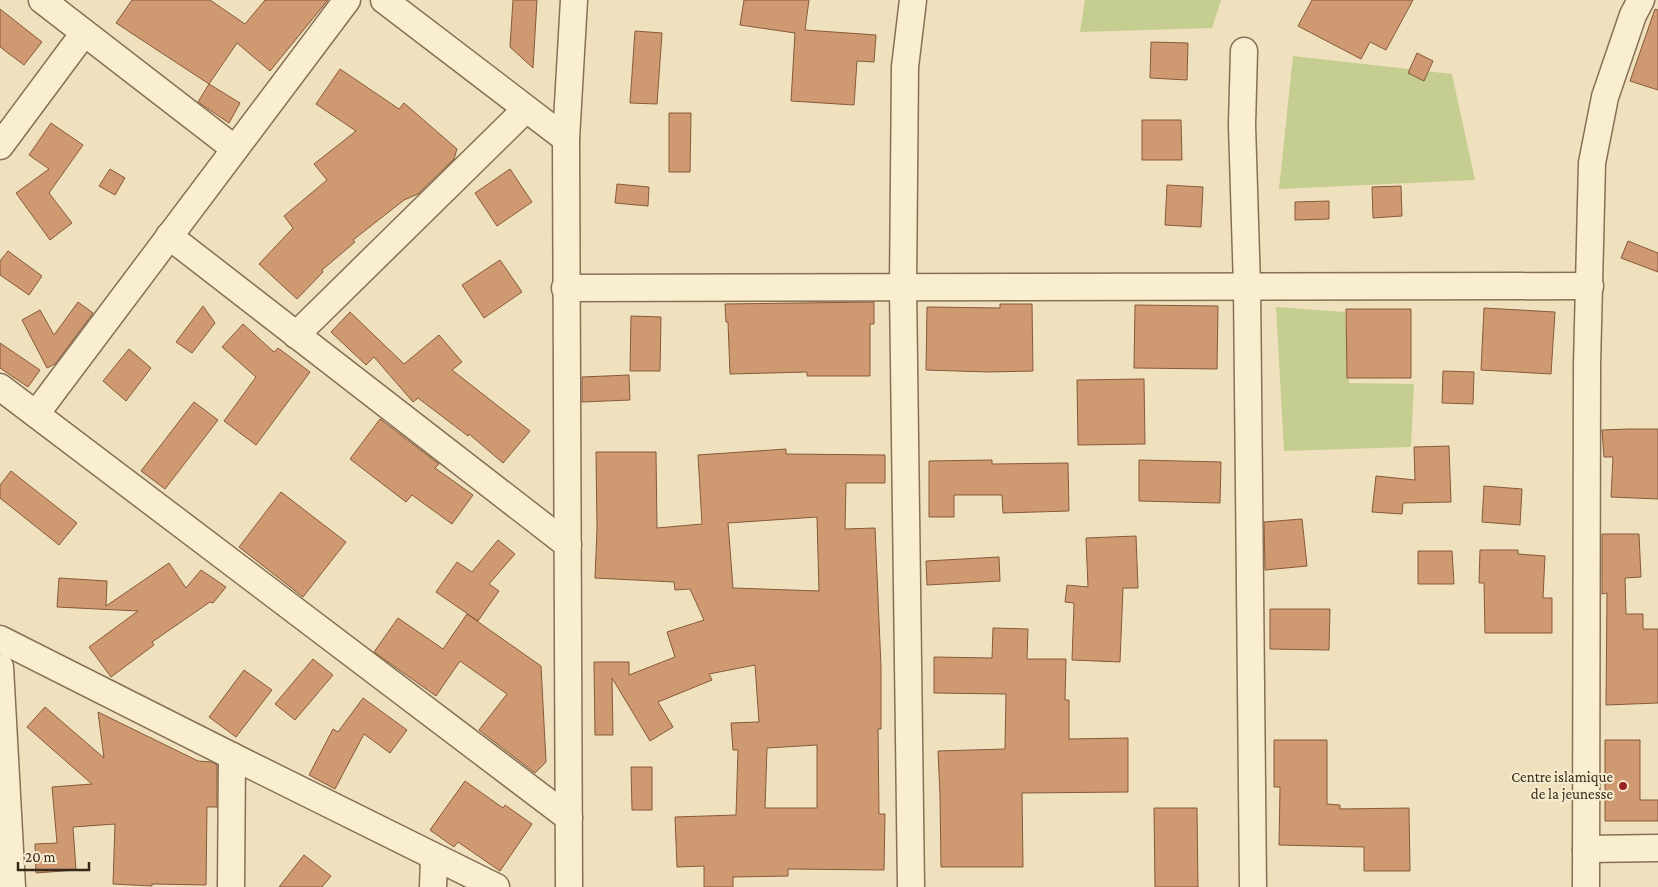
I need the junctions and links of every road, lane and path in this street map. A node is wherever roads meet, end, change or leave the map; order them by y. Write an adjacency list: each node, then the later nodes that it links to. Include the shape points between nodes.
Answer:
1 (42, 0): 7 (street)
2 (347, 0): 12 (street)
3 (384, 0): 9 (street)
4 (574, 0): 10 (street)
5 (912, 0): 15 (street, via 905,67)
6 (1641, 0): 14 (street, via 1605,97 1592,163)
7 (84, 33): 11 (street); 12 (street)
8 (1244, 51): 16 (street, via 1242,125)
9 (526, 109): 10 (street); 18 (street)
10 (566, 140): 17 (street)
11 (0, 146)
12 (235, 149): 13 (street)
13 (169, 236): 18 (street); 20 (street)
14 (1590, 286): 16 (street); 27 (street)
15 (903, 287): 16 (street); 17 (street); 34 (street)
16 (1247, 287): 35 (street)
17 (565, 288): 21 (street)
18 (296, 335): 21 (street)
19 (0, 387): 20 (street)
20 (36, 414): 25 (street)
21 (568, 545): 25 (street)
22 (0, 638): 24 (street)
23 (0, 667): 29 (street)
24 (232, 756): 28 (street); 30 (street)
25 (569, 818): 33 (street)
26 (1658, 848): 27 (street)
27 (1586, 849): 36 (street)
28 (434, 856): 31 (street); 32 (street)
29 (12, 887)
30 (231, 887)
31 (433, 887)
32 (496, 887)
33 (570, 887)
34 (911, 887)
35 (1252, 887)
36 (1586, 887)

